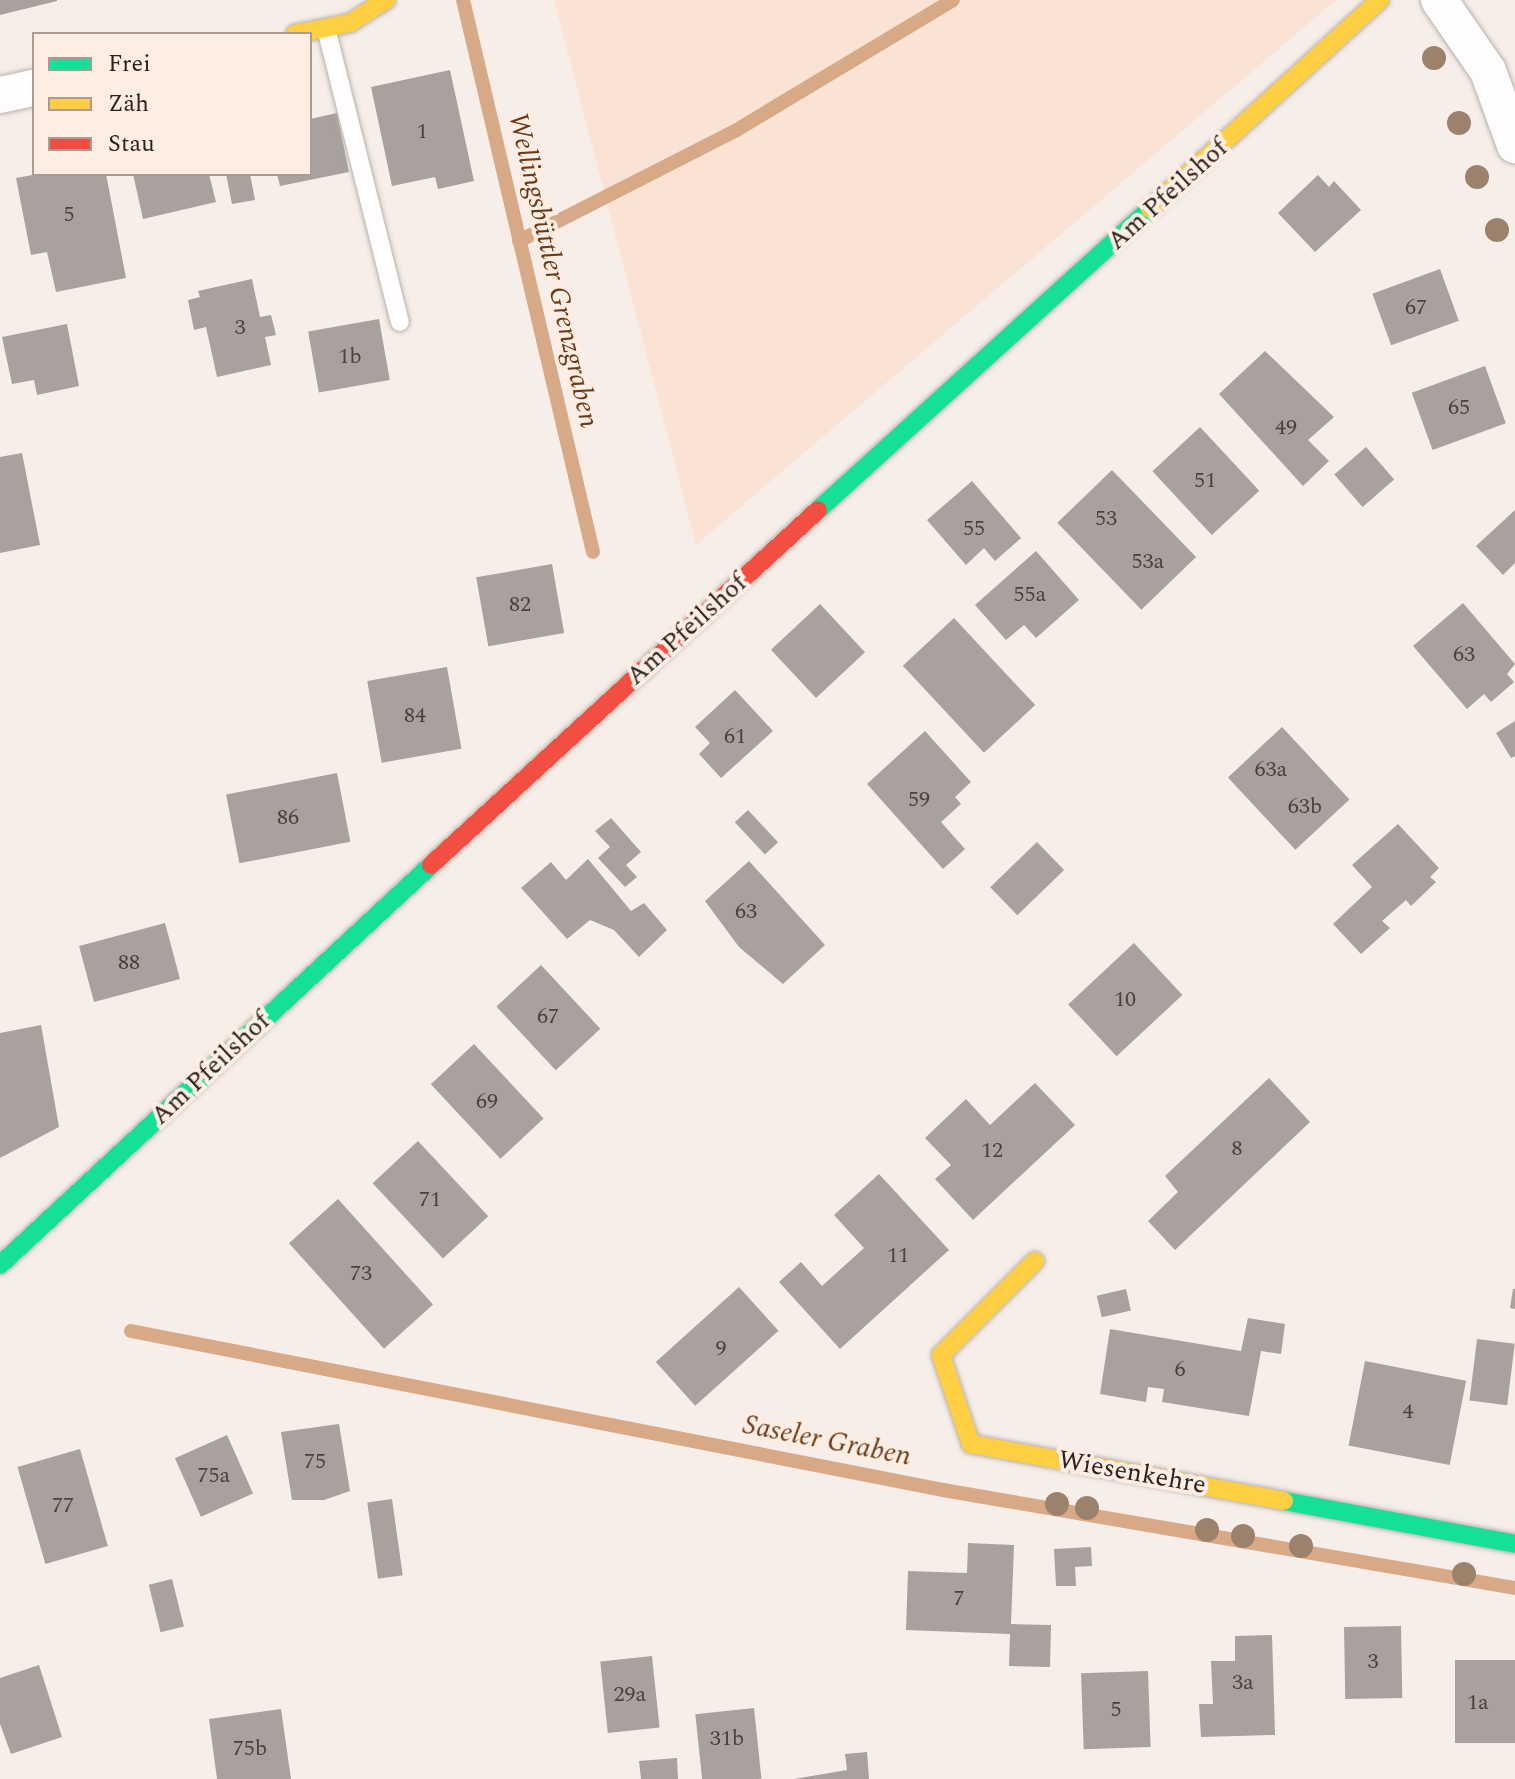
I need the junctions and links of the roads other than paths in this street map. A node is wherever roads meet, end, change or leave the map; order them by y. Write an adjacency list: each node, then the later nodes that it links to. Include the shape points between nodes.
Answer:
1 (386, 0): 4 (street, via 350,23)
2 (1380, 0): 12 (street, Am Pfeilshof, via 633,678)
3 (1439, 0): 6 (street)
4 (326, 28): 5 (street); 10 (lane)
5 (305, 32)
6 (1501, 72): 9 (street)
7 (32, 88): 8 (street)
8 (0, 95)
9 (1515, 145)
10 (400, 322)
11 (1035, 1261): 13 (street, Wiesenkehre, via 941,1355 971,1444)
12 (0, 1265)
13 (1515, 1544)

